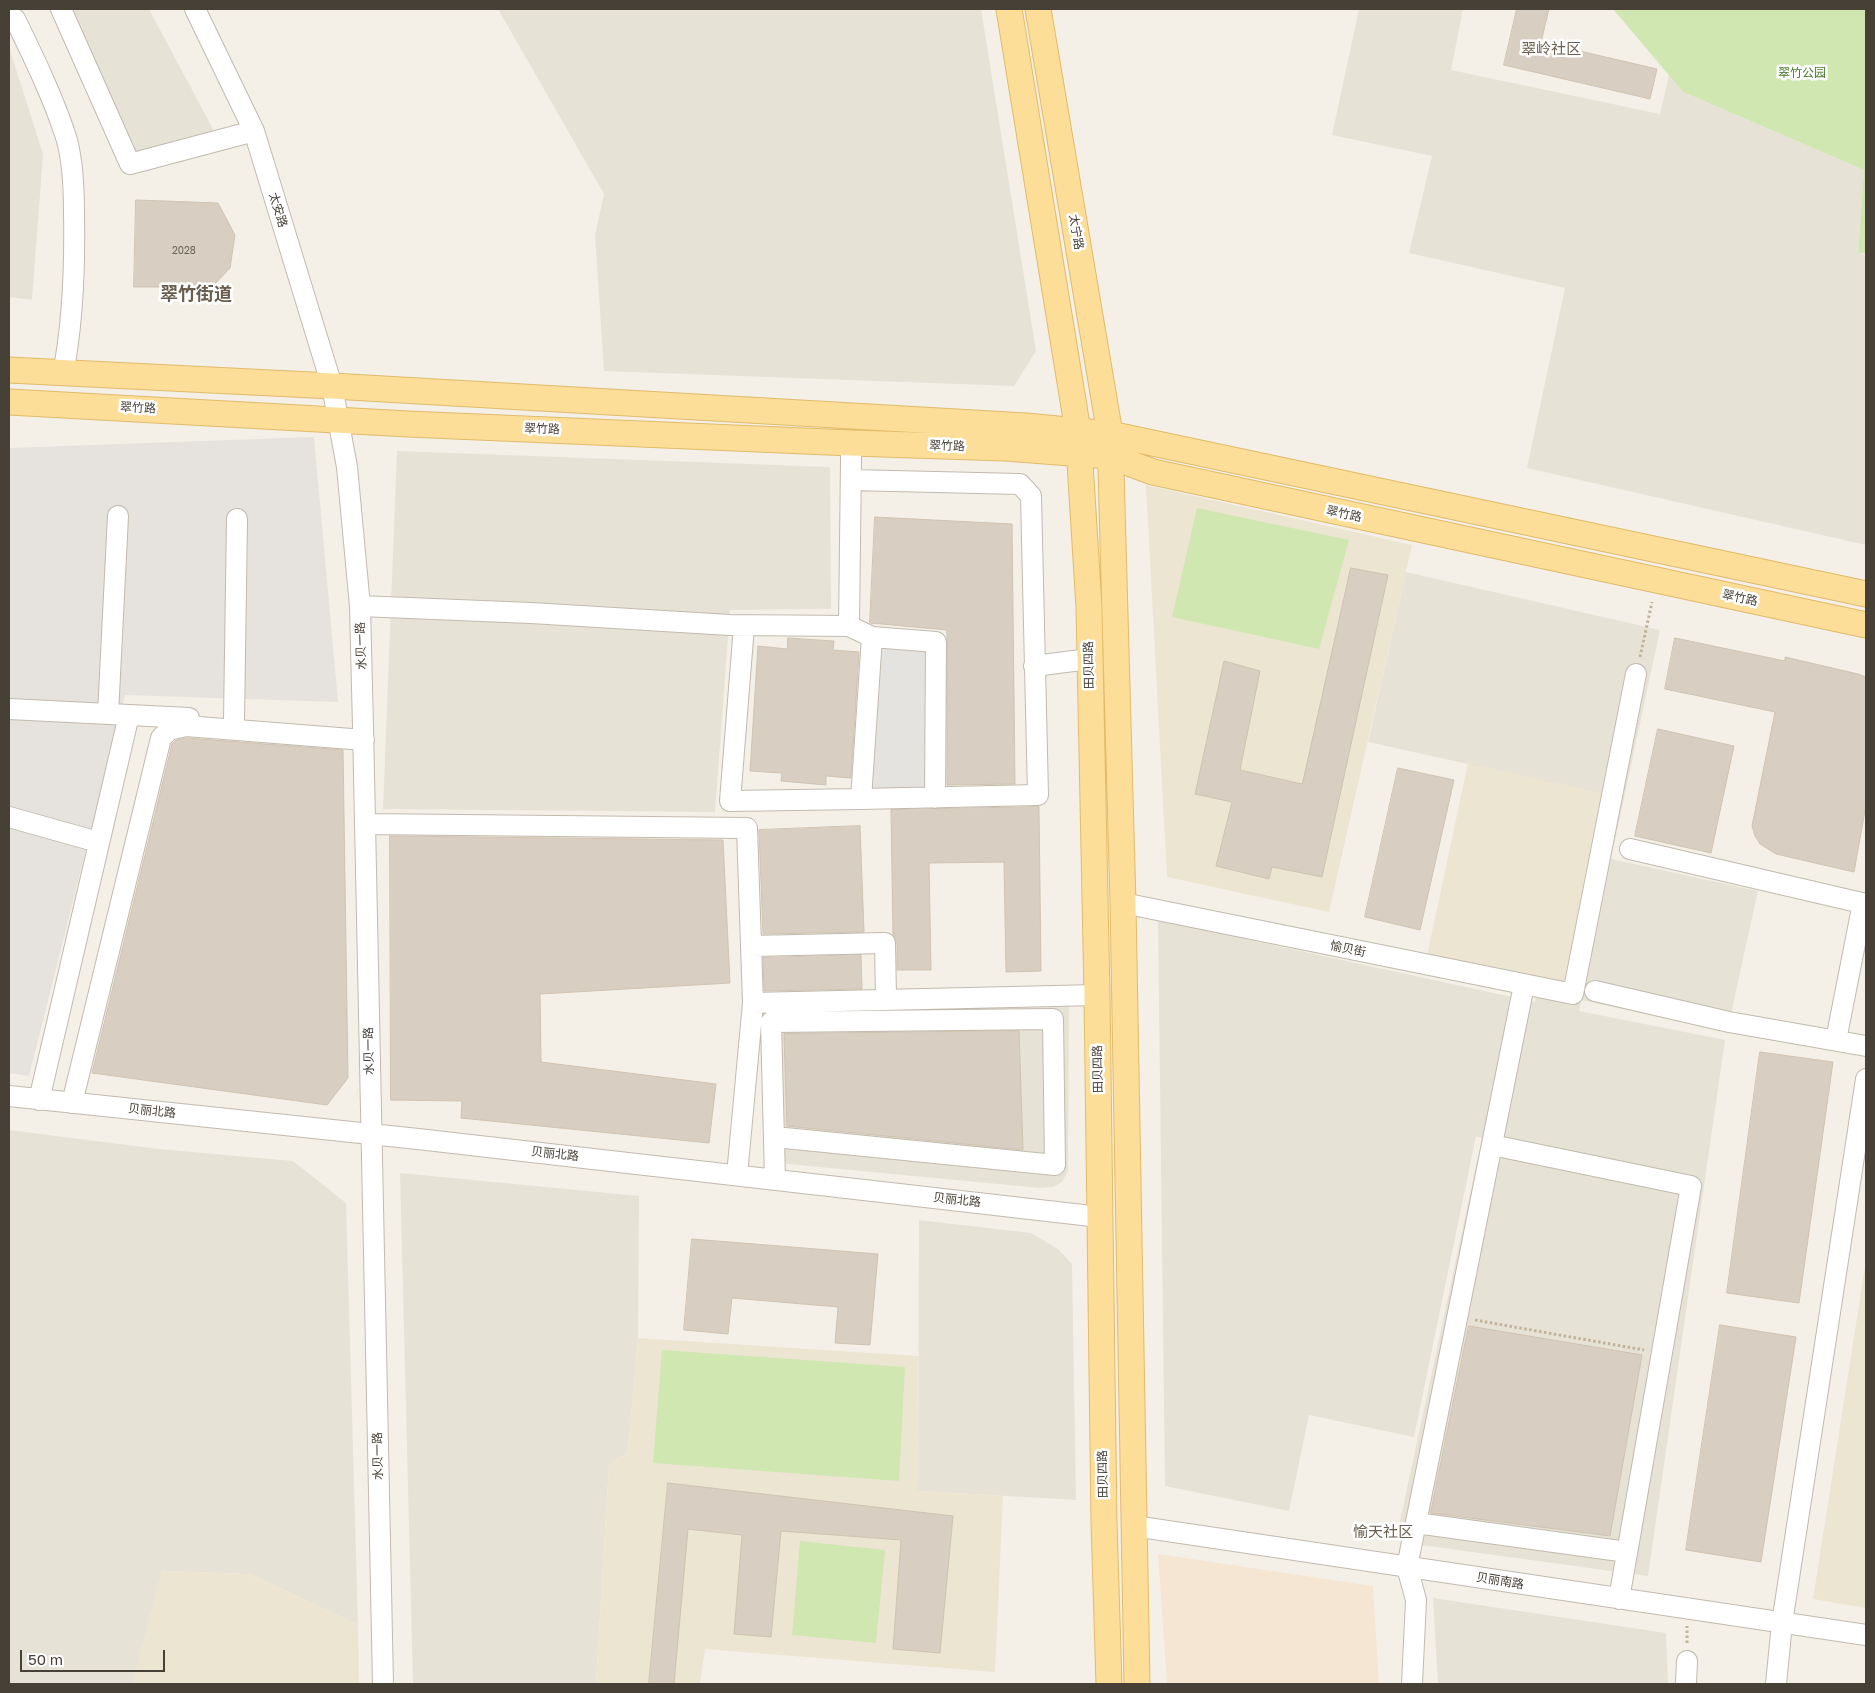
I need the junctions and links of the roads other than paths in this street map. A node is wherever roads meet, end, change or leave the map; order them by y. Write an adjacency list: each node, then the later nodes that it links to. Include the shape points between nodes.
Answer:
1 (61, 9): 6 (street, via 130,164)
2 (195, 9): 6 (street, 太安路)
3 (1009, 9): 13 (main road)
4 (1038, 9): 14 (main road, 太宁路)
5 (9, 21): 8 (street, via 15,19 37,63 66,136 74,184 74,264)
6 (254, 130): 9 (street, 太安路)
7 (9, 370): 8 (main road, 翠竹路)
8 (63, 374): 9 (main road, 翠竹路)
9 (332, 386): 11 (street, 太安路); 13 (main road, 翠竹路, via 1026,426)
10 (9, 402): 11 (main road, 翠竹路)
11 (338, 420): 12 (main road, 翠竹路); 19 (street, 水贝一路, via 347,467)
12 (852, 443): 13 (main road, 翠竹路, via 1005,448); 15 (street)
13 (1079, 443): 14 (main road, 翠竹路); 20 (main road, 田贝四路)
14 (1110, 445): 18 (main road, 翠竹路); 21 (main road); 22 (main road, 翠竹路, via 1153,472)
15 (851, 480): 24 (street); 27 (street, via 1020,484 1031,496)
16 (118, 516): 30 (street)
17 (237, 520): 32 (street)
18 (1866, 594)
19 (360, 606): 23 (street); 33 (street, 水贝一路)
20 (1089, 607): 21 (street); 26 (main road, 田贝四路)
21 (1116, 607): 40 (main road)
22 (1866, 625)
23 (744, 626): 24 (street); 35 (street, via 730,800)
24 (849, 626): 25 (street)
25 (872, 636): 34 (street, via 936,642); 35 (street)
26 (1089, 659): 27 (street); 45 (main road, 田贝四路)
27 (1034, 666): 34 (street, via 1038,795)
28 (1636, 674): 43 (street, 愉贝街, via 1573,994)
29 (9, 708): 30 (street)
30 (108, 714): 31 (street)
31 (129, 715): 32 (street); 38 (street)
32 (234, 720): 33 (street)
33 (364, 733): 37 (street, 水贝一路); 53 (street, via 186,726 169,730 161,738)
34 (935, 798): 35 (street)
35 (861, 799)
36 (9, 817): 38 (street)
37 (365, 824): 42 (street, via 747,828); 54 (street, 水贝一路)
38 (98, 842): 52 (street)
39 (1630, 849): 41 (street)
40 (1122, 903): 43 (street, 愉贝街); 61 (main road)
41 (1865, 904): 48 (street)
42 (752, 946): 46 (street, via 885,943); 47 (street)
43 (1524, 985): 56 (street)
44 (1595, 991): 48 (street, via 1730,1022)
45 (1097, 995): 46 (street); 59 (main road, 田贝四路)
46 (886, 999): 47 (street)
47 (753, 1003): 57 (street)
48 (1836, 1040): 49 (street)
49 (1866, 1046)
50 (1866, 1079): 65 (street)
51 (9, 1096): 52 (street, 贝丽北路)
52 (39, 1100): 53 (street, 贝丽北路)
53 (72, 1104): 54 (street, 贝丽北路)
54 (371, 1134): 57 (street, 贝丽北路); 68 (street, 水贝一路)
55 (775, 1136): 55 (street, via 771,1022 1054,1019 1055,1164); 58 (street)
56 (1492, 1145): 60 (street); 62 (street, via 1691,1186)
57 (738, 1175): 58 (street, 贝丽北路)
58 (776, 1180): 59 (street, 贝丽北路)
59 (1100, 1217): 69 (main road, 田贝四路)
60 (1416, 1523): 62 (street); 63 (street)
61 (1134, 1526): 63 (street, 贝丽南路); 70 (main road)
62 (1628, 1552): 64 (street)
63 (1407, 1567): 64 (street, 贝丽南路); 71 (street, via 1416,1600)
64 (1619, 1599): 65 (street, 贝丽南路)
65 (1782, 1623): 66 (street, 贝丽南路); 73 (street)
66 (1866, 1635)
67 (1687, 1661): 72 (street)
68 (383, 1684)
69 (1109, 1684)
70 (1138, 1684)
71 (1412, 1684)
72 (1686, 1684)
73 (1776, 1684)

